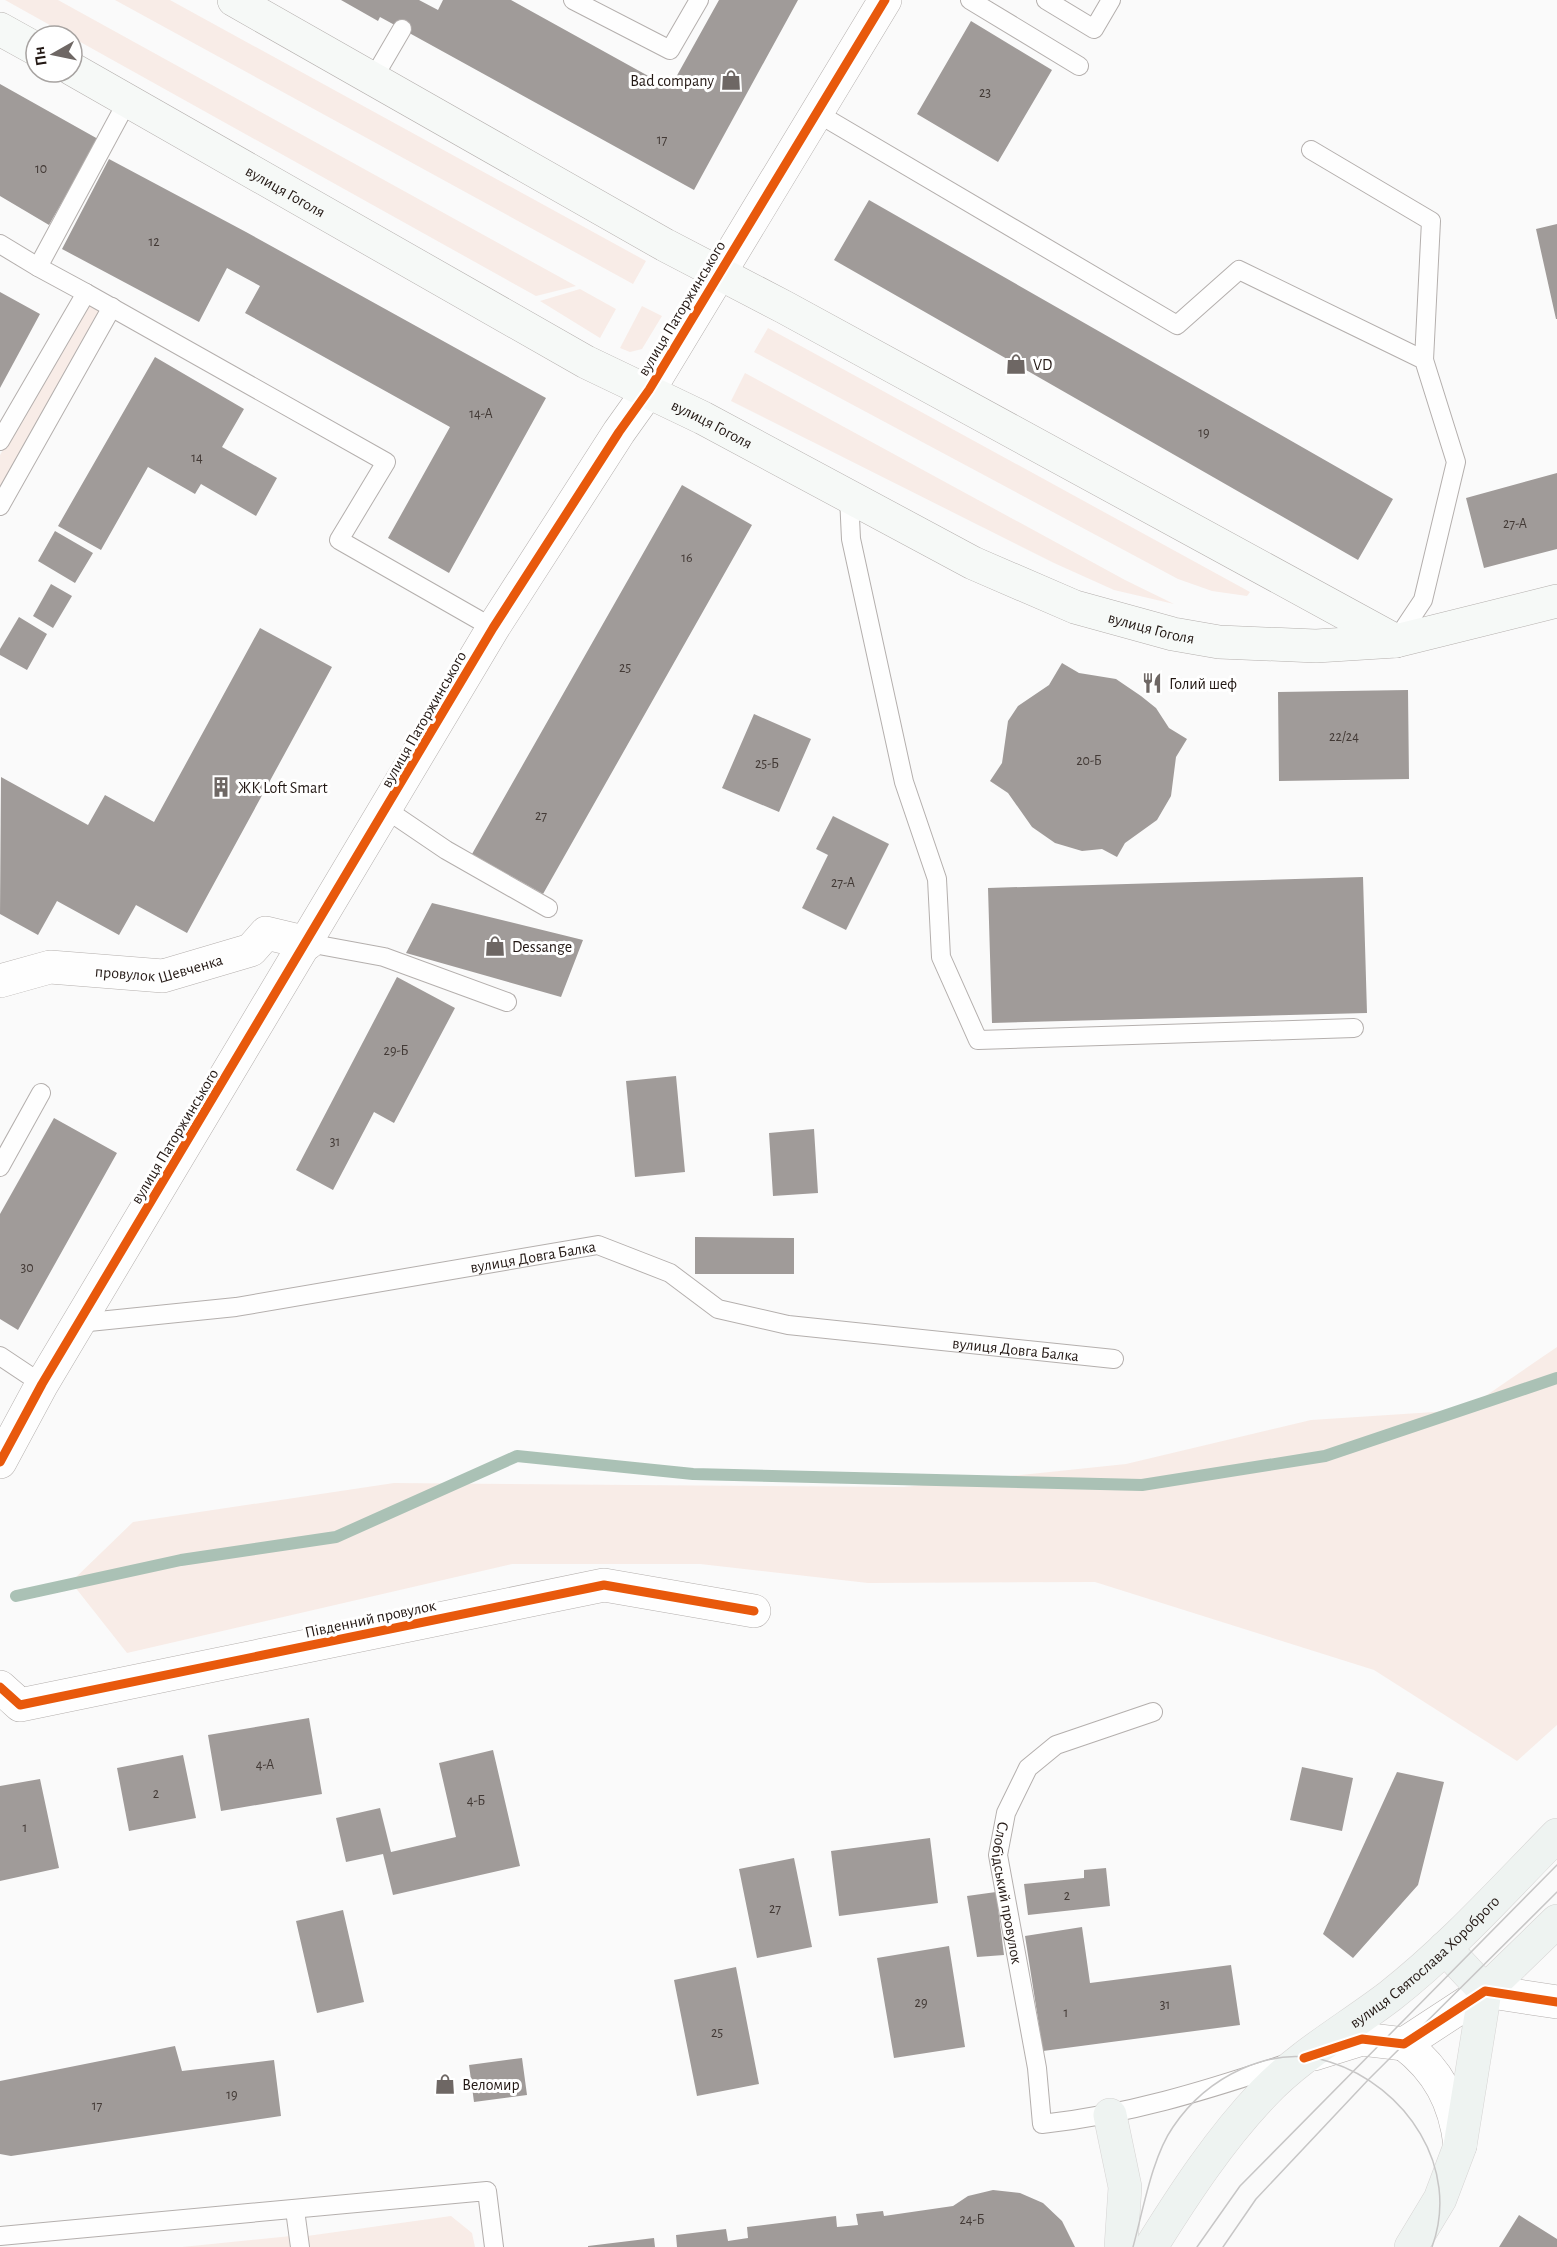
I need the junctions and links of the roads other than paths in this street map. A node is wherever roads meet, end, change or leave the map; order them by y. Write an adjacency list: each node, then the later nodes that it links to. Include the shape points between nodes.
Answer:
1 (234, 0): 13 (main road)
2 (573, 0): 3 (lane, via 670,50)
3 (699, 0)
4 (885, 0): 15 (street, вулиця Паторжинського)
5 (970, 0): 11 (lane)
6 (1046, 0): 7 (lane, via 1094,29)
7 (1111, 0)
8 (0, 29): 10 (main road)
9 (402, 29): 13 (lane)
10 (24, 42)
11 (1079, 66)
12 (84, 76): 14 (main road, вулиця Гоголя)
13 (374, 78): 19 (main road)
14 (128, 100): 18 (lane); 23 (main road, вулиця Гоголя, via 586,362)
15 (817, 113): 19 (street, вулиця Паторжинського); 22 (lane, via 1177,325 1239,270)
16 (1311, 150): 22 (lane, via 1431,221)
17 (0, 244): 18 (lane)
18 (38, 267): 20 (lane)
19 (719, 272): 23 (street, вулиця Паторжинського); 29 (main road)
20 (86, 292): 21 (lane); 24 (lane)
21 (112, 307): 26 (lane); 28 (lane, via 386,462 339,540)
22 (1424, 360): 29 (lane, via 1456,462 1423,600)
23 (649, 390): 25 (main road, вулиця Гоголя); 28 (street, вулиця Паторжинського)
24 (0, 441)
25 (849, 496): 29 (main road, вулиця Гоголя, via 973,563 1075,607 1173,634 1274,646); 35 (lane, via 851,539 904,782 937,879 941,957 978,1040)
26 (0, 506)
27 (1557, 601): 29 (main road, вулиця Гоголя)
28 (493, 628): 30 (street, вулиця Паторжинського)
29 (1396, 641)
30 (387, 810): 31 (lane, via 446,850); 32 (street, вулиця Паторжинського)
31 (548, 908)
32 (308, 943): 33 (street, провулок Шевченка, via 266,933 251,950 164,976 50,967); 34 (lane, via 384,957); 38 (street, вулиця Паторжинського)
33 (0, 981)
34 (507, 1002)
35 (1354, 1028)
36 (42, 1093): 37 (lane)
37 (0, 1167)
38 (79, 1323): 40 (lane, вулиця Довга Балка, via 236,1307 598,1245 670,1273 718,1309 788,1325); 41 (street, вулиця Паторжинського)
39 (0, 1356): 41 (lane)
40 (1114, 1359)
41 (42, 1384): 42 (street, вулиця Паторжинського)
42 (0, 1462)
43 (754, 1611): 44 (street, Південний провулок, via 604,1585 20,1705)
44 (0, 1687)
45 (1153, 1712): 53 (lane, Слобідський провулок, via 1056,1745 1028,1768 1006,1813 998,1855 1037,2068 1042,2124)
46 (1557, 1835): 48 (main road, вулиця Святослава Хороброго)
47 (1557, 1922): 49 (main road)
48 (1445, 1948): 49 (main road); 52 (main road, вулиця Святослава Хороброго, via 1390,1996)
49 (1485, 1991): 50 (street); 51 (street); 54 (main road)
50 (1557, 2002)
51 (1404, 2044): 52 (street, via 1362,2039); 54 (street, via 1439,2078 1457,2121)
52 (1304, 2058): 53 (lane, via 1204,2091); 61 (main road, вулиця Святослава Хороброго, via 1264,2093 1199,2174)
53 (1110, 2115): 60 (main road, via 1125,2187)
54 (1460, 2146): 62 (main road, via 1440,2199)
55 (295, 2210): 57 (lane); 58 (lane); 59 (lane, via 487,2191)
56 (0, 2236): 57 (lane)
57 (58, 2239)
58 (300, 2247)
59 (494, 2247)
60 (1121, 2247)
61 (1151, 2247)
62 (1411, 2247)

